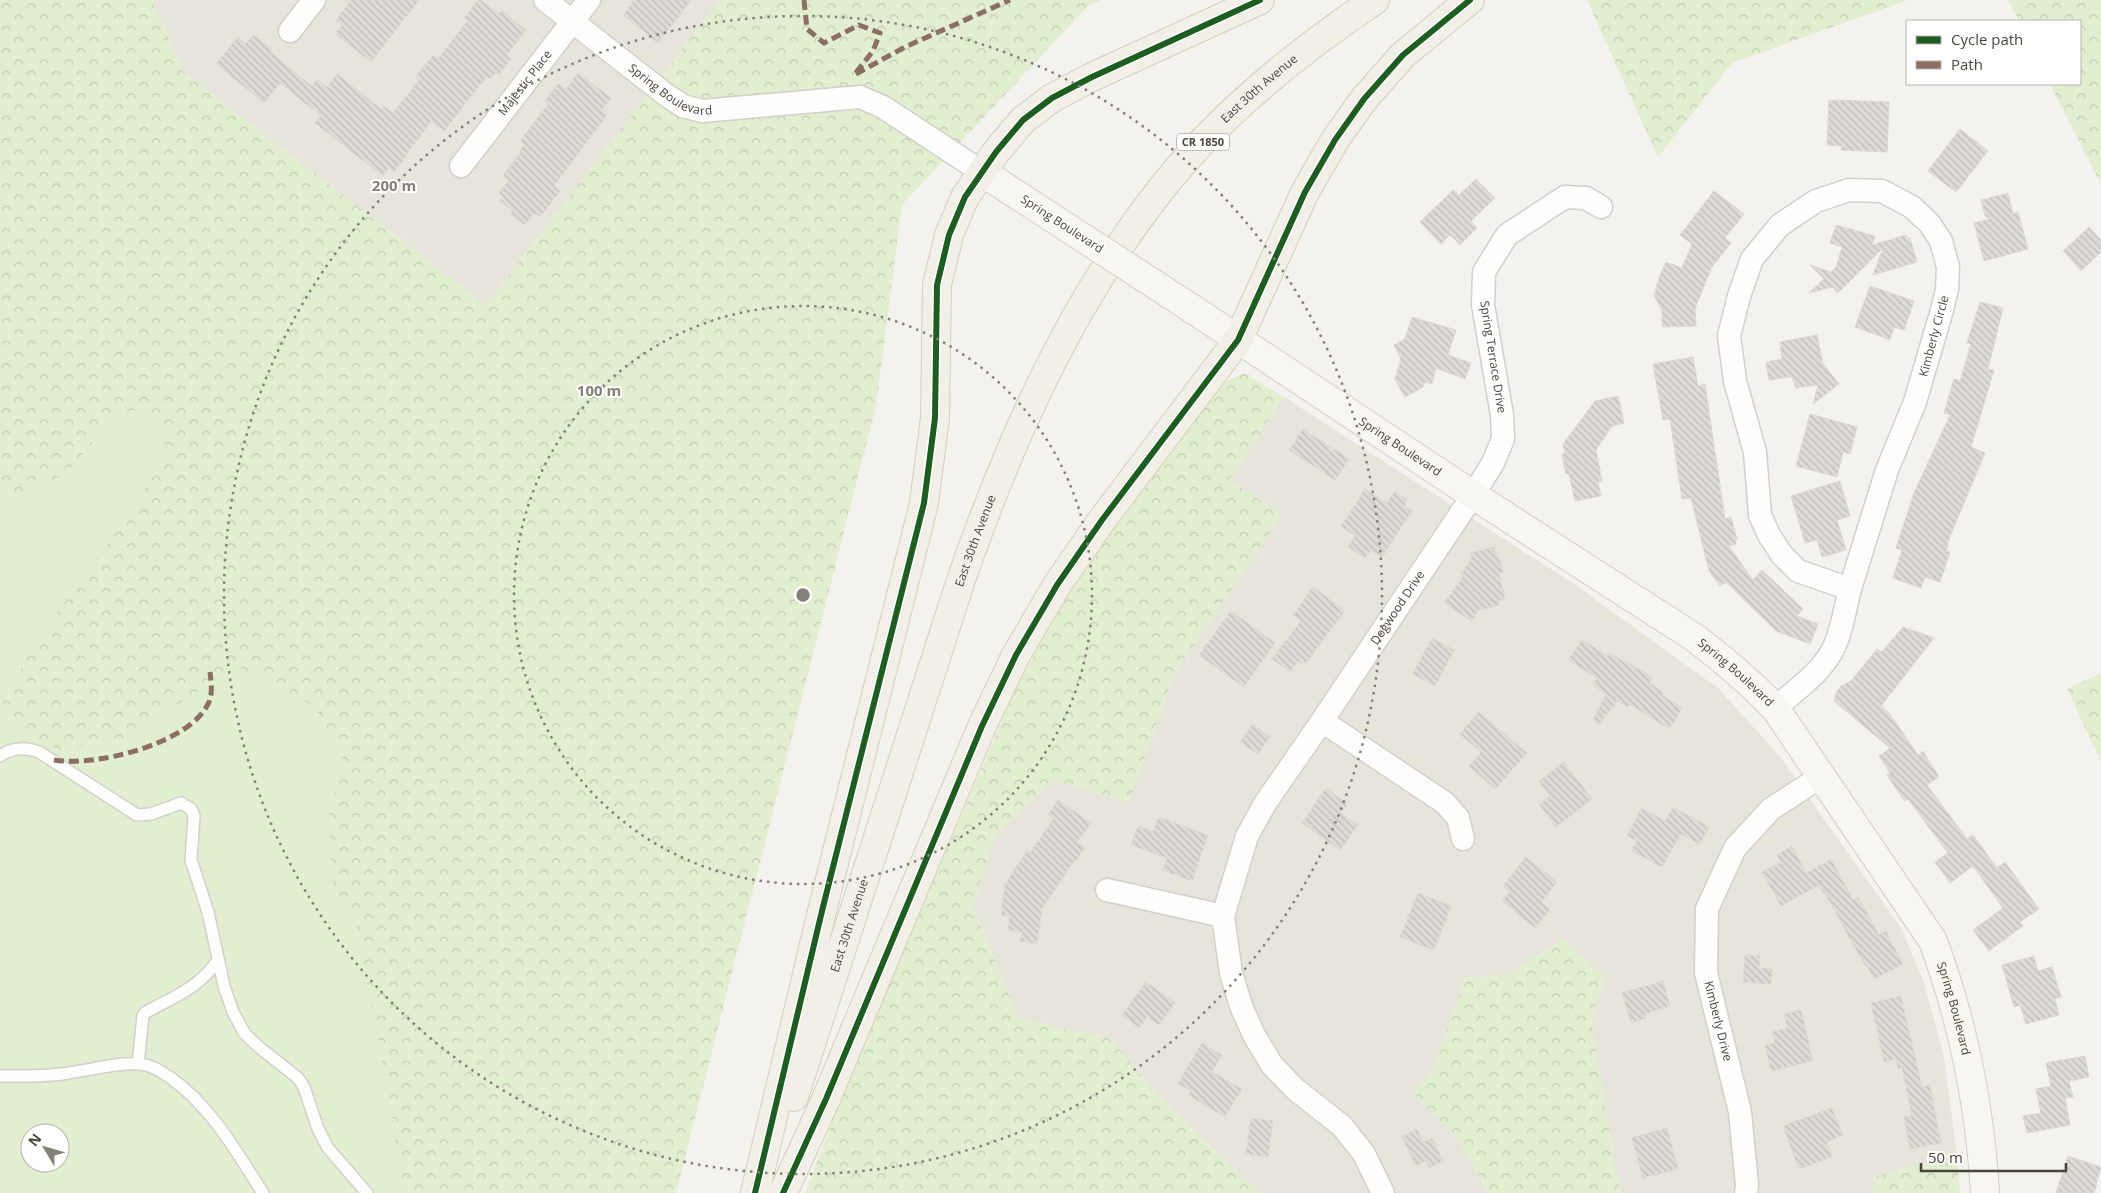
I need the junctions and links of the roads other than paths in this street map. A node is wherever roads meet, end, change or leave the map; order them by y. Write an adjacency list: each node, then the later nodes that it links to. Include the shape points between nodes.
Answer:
1 (314, 0): 8 (street)
2 (544, 0): 7 (street, Spring Boulevard)
3 (589, 0): 7 (street, Majestic Place)
4 (1260, 0): 10 (main road, via 1052,98 1023,120)
5 (1376, 0): 28 (main road, East 30th Avenue / CR 1850, via 1280,70 1219,125 1167,182 1134,224 1086,298 1047,368 982,521)
6 (1470, 0): 12 (main road, via 1403,55 1364,99 1334,140 1305,192)
7 (573, 22): 9 (street, Majestic Place); 10 (street, Spring Boulevard, via 684,106 702,111 860,97 882,107)
8 (290, 31)
9 (461, 166)
10 (982, 172): 12 (street, Spring Boulevard, bridge); 27 (main road, via 965,197 948,235 937,285 935,418 924,503)
11 (1601, 207): 13 (street, Spring Terrace Drive, via 1586,198 1565,197 1507,235 1484,272 1483,305 1502,416 1502,439 1493,463)
12 (1238, 340): 13 (street, Spring Boulevard); 29 (main road, via 1102,520 1057,585 1016,655 982,726 826,1099)
13 (1473, 494): 15 (street, Spring Boulevard, via 1695,638 1754,685); 16 (street, Dogwood Drive)
14 (1850, 589): 14 (street, Kimberly Circle, via 1887,470 1915,402 1947,289 1948,267 1941,241 1929,223 1912,207 1882,191 1849,190 1824,198 1780,225 1752,259 1729,336 1734,381 1754,452 1760,514 1769,535 1798,571); 15 (street, Kimberly Circle, via 1836,643 1828,657 1814,674)
15 (1775, 708): 18 (street, Spring Boulevard)
16 (1322, 721): 19 (street, via 1445,803 1458,818); 21 (street, Dogwood Drive, via 1266,802 1247,836)
17 (0, 756): 22 (lane, via 26,748 39,752 137,815 151,814 177,804 192,810 191,860 208,912)
18 (1822, 776): 31 (street, Kimberly Drive, via 1771,809 1735,848 1707,909 1706,973 1740,1112); 32 (street, Spring Boulevard, via 1933,941 1961,1029 1975,1096)
19 (1462, 839)
20 (1107, 890): 21 (street)
21 (1223, 916): 30 (street, Dogwood Drive, via 1232,973 1241,1006 1254,1035 1272,1065 1295,1089 1342,1126 1364,1154)
22 (218, 960): 23 (lane, via 187,991 146,1012); 26 (lane, via 233,1012 245,1034 298,1078 328,1148)
23 (138, 1064): 24 (lane, via 67,1074); 25 (lane, via 161,1071 198,1100)
24 (0, 1076)
25 (263, 1193)
26 (366, 1193)
27 (755, 1193)
28 (762, 1193)
29 (783, 1193)
30 (1384, 1193)
31 (1746, 1193)
32 (1985, 1193)

